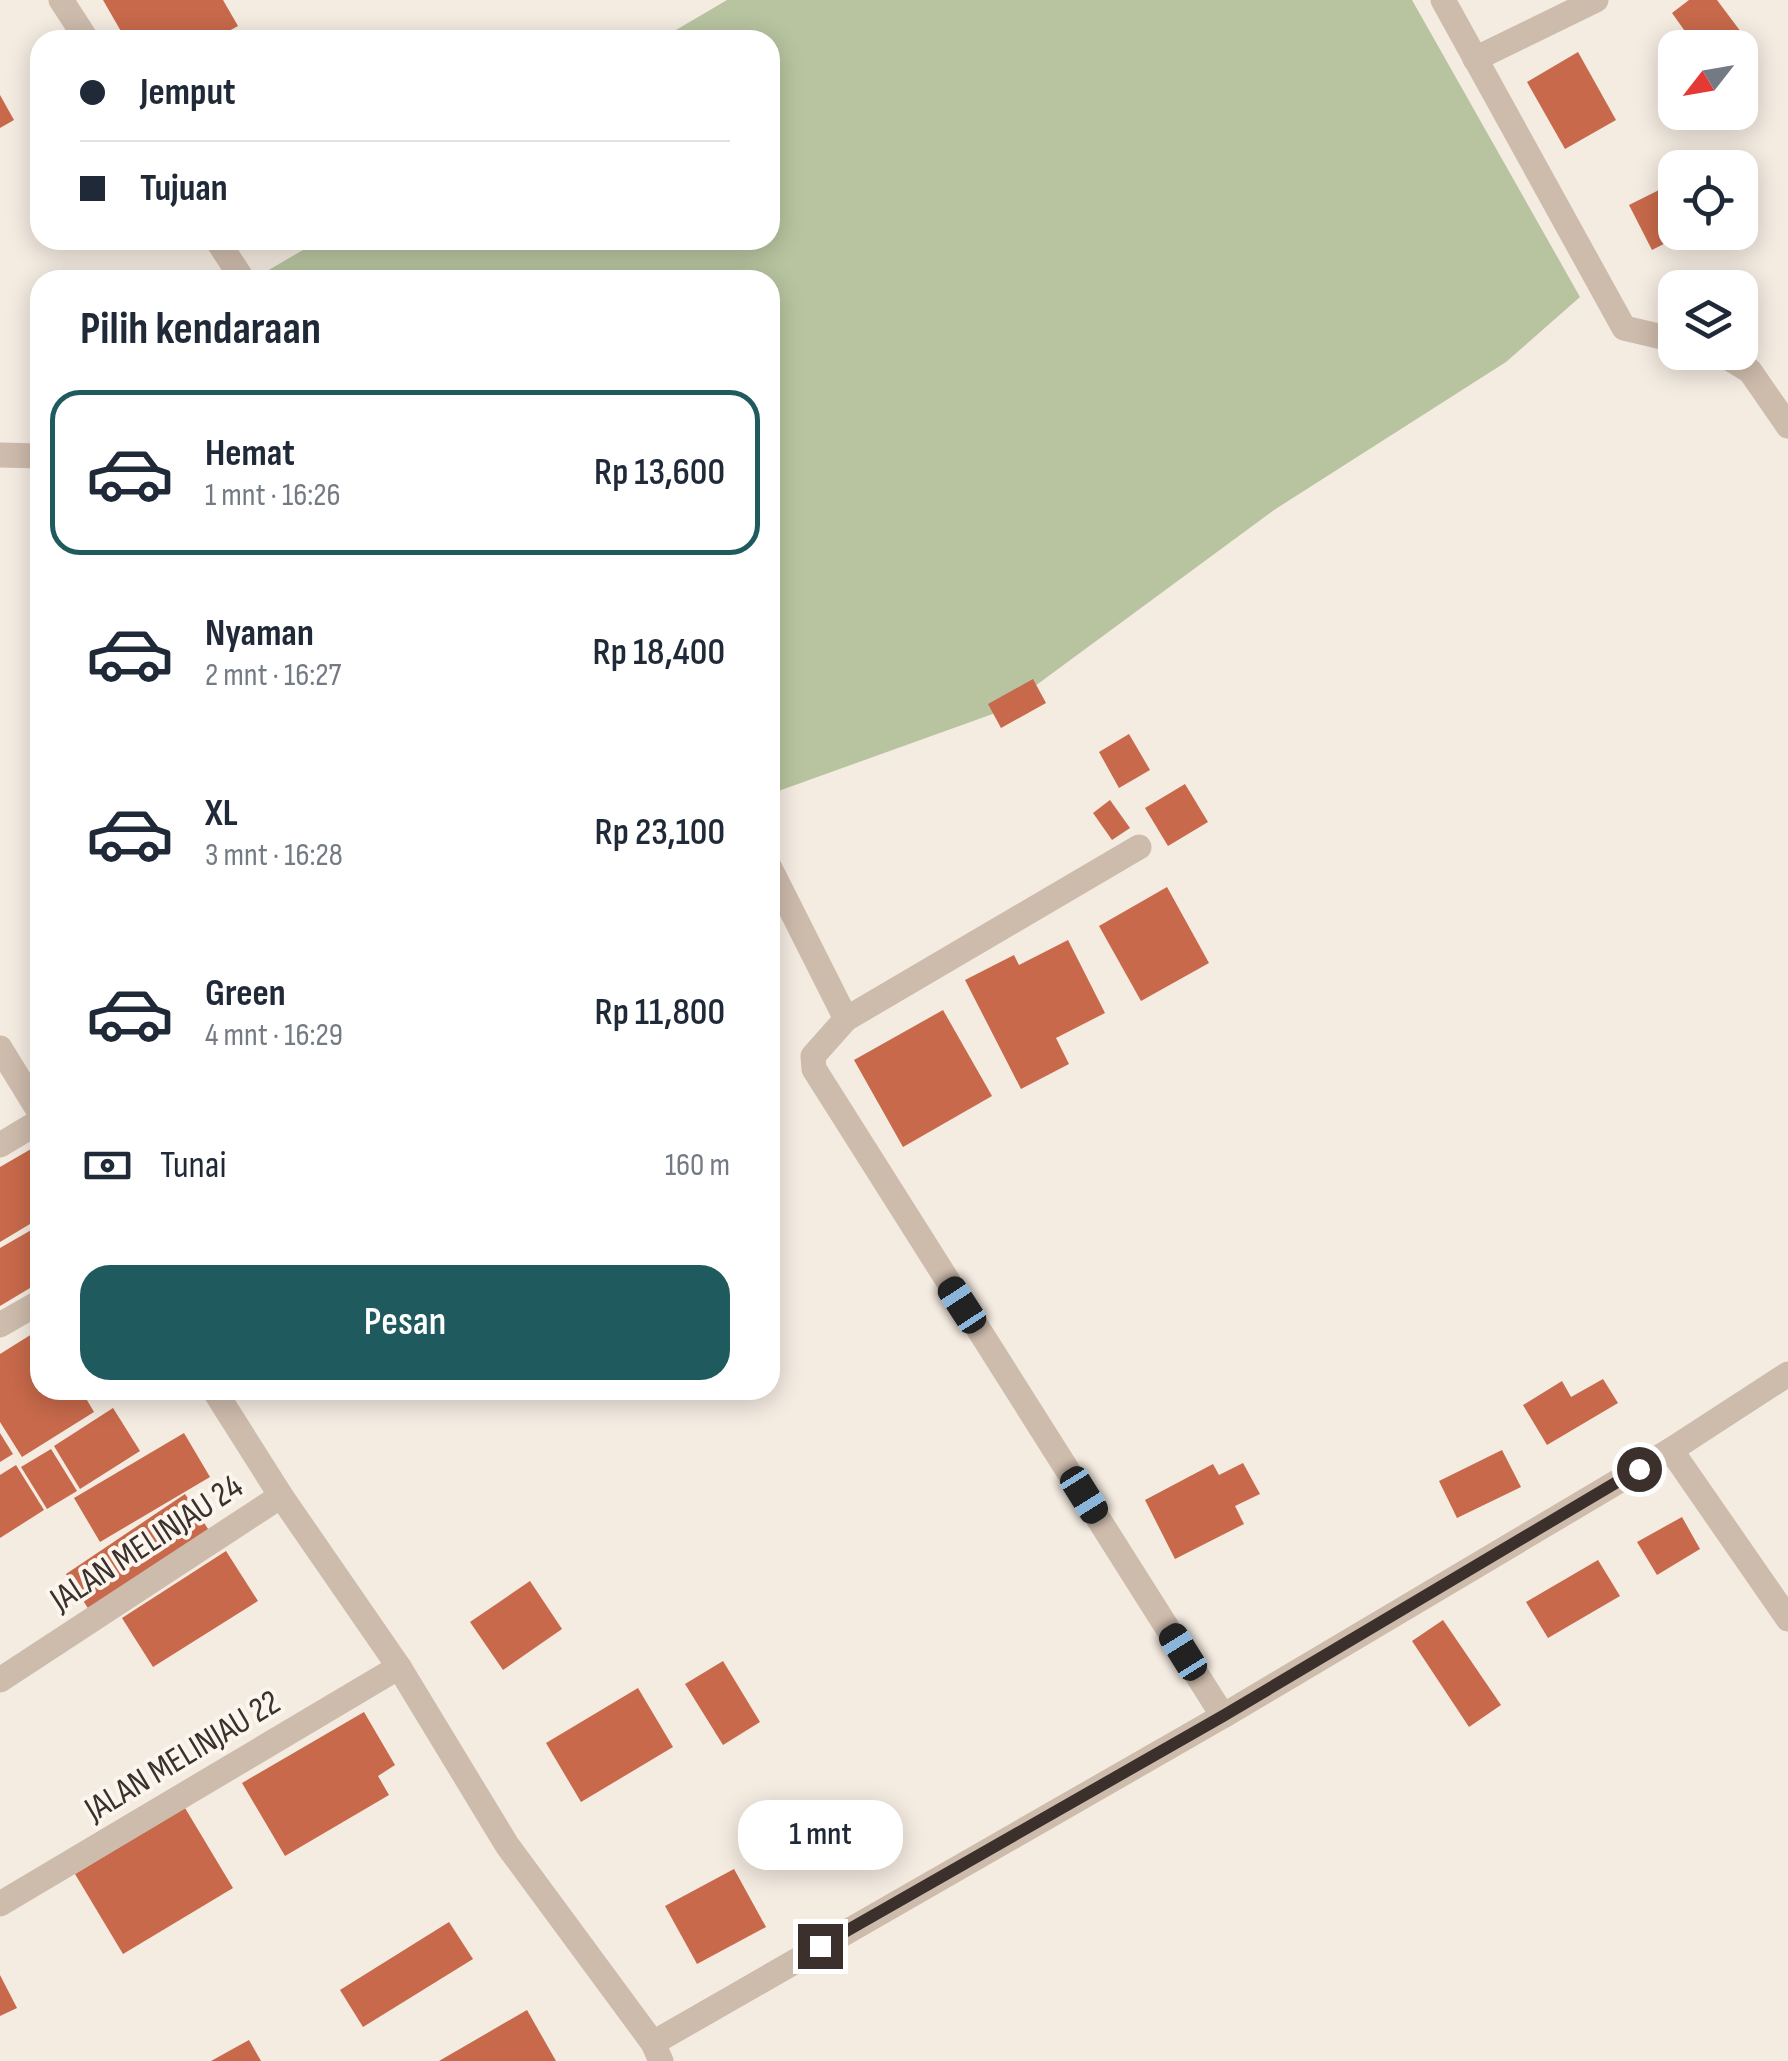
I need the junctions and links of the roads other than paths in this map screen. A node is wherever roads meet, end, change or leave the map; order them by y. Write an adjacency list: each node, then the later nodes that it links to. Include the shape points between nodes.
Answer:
1 (61, 0): 4 (street)
2 (1443, 0): 5 (street)
3 (1596, 0): 5 (street)
4 (80, 30)
5 (1475, 59): 6 (street, via 1624,328)
6 (1658, 336)
7 (1748, 370): 8 (street)
8 (1788, 426)
9 (0, 455): 10 (street)
10 (30, 456)
11 (1138, 848): 13 (street)
12 (780, 888): 13 (street)
13 (846, 1018): 27 (street, via 813,1056 821,1086)
14 (0, 1048): 15 (street)
15 (30, 1097)
16 (30, 1127): 17 (street)
17 (0, 1145)
18 (30, 1308): 19 (street)
19 (0, 1325)
20 (1788, 1374): 22 (street)
21 (220, 1400): 23 (street)
22 (1671, 1450): 24 (street); 27 (street)
23 (280, 1496): 25 (street); 26 (street, JALAN MELINJAU 24)
24 (1788, 1619)
25 (399, 1666): 28 (street, JALAN MELINJAU 22); 29 (street, via 507,1846)
26 (0, 1680)
27 (1223, 1716): 29 (street)
28 (0, 1904)
29 (657, 2052)

